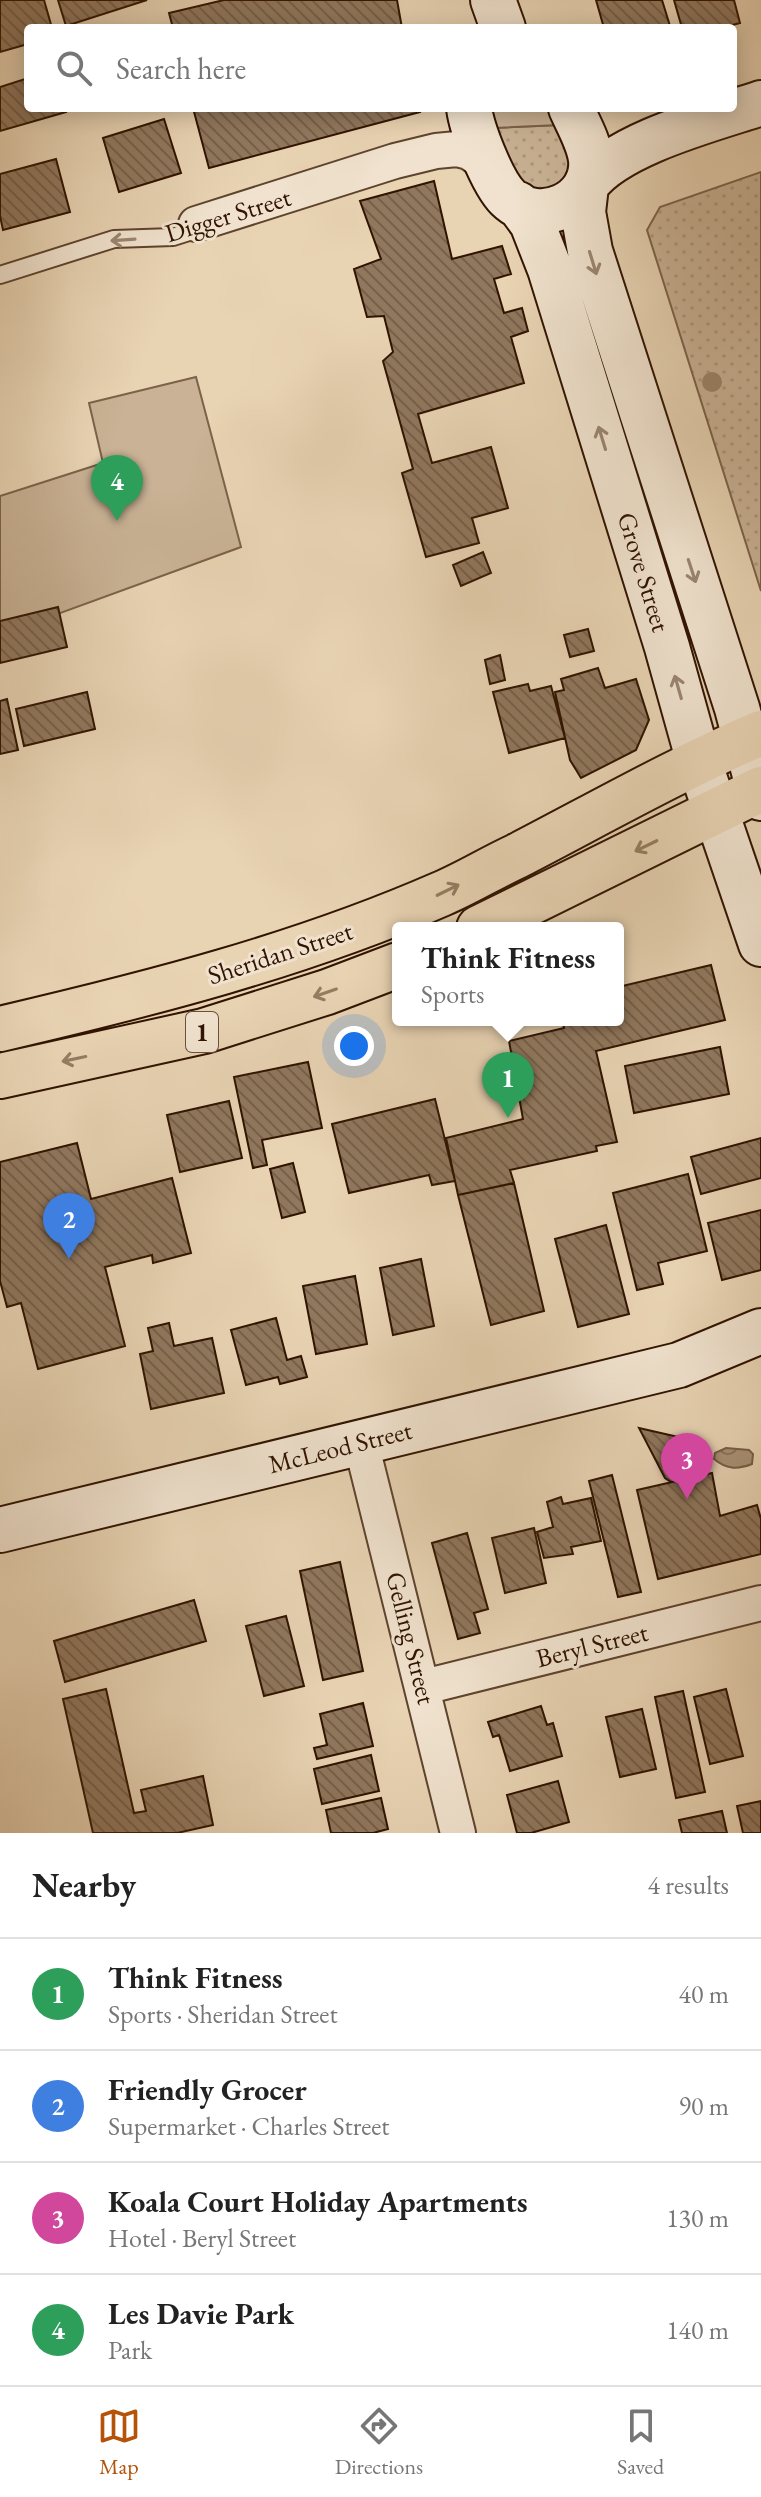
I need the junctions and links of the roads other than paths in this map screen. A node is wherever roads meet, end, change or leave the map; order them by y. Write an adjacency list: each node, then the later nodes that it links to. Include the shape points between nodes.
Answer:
1 (462, 0): 3 (street)
2 (493, 0): 4 (street)
3 (466, 24)
4 (502, 24)
5 (761, 103): 6 (street)
6 (737, 111)
7 (465, 112): 14 (street, Digger Street, via 436,134)
8 (469, 112): 13 (street, Grove Street)
9 (574, 112): 15 (street, Grove Street, via 590,153)
10 (576, 112): 12 (street, via 588,126 612,135)
11 (734, 112): 12 (street)
12 (677, 131): 15 (street, via 608,164)
13 (490, 167): 14 (street, Digger Street, via 469,152 450,149); 16 (street, Grove Street)
14 (362, 171): 17 (street, Digger Street)
15 (587, 185): 16 (street, via 576,199 556,209); 19 (street, Grove Street, one-way to 19, via 583,212 590,251)
16 (518, 204): 20 (street, Grove Street, one-way to 16, via 550,269 532,223)
17 (196, 224): 18 (lane, Digger Street, one-way to 18, via 192,231 173,237 114,239)
18 (0, 275)
19 (754, 737): 20 (highway, Sheridan Street / 1); 21 (street, Grove Street)
20 (699, 762): 22 (street, Grove Street); 26 (highway, Sheridan Street / 1, one-way to 20, via 163,989 349,932 443,893)
21 (761, 792): 22 (highway)
22 (716, 813): 23 (highway, one-way to 23); 24 (street, Grove Street)
23 (491, 922)
24 (761, 944)
25 (392, 967): 27 (highway, Sheridan Street / 1, one-way to 27, via 204,1031)
26 (0, 1029)
27 (11, 1080)
28 (761, 1331): 30 (street, McLeod Street)
29 (761, 1361): 30 (street, McLeod Street)
30 (679, 1365): 31 (street, McLeod Street)
31 (361, 1443): 32 (street, McLeod Street); 34 (street, Gelling Street)
32 (0, 1530)
33 (761, 1603): 34 (street, Beryl Street)
34 (424, 1687): 35 (street, Gelling Street)
35 (458, 1833)

